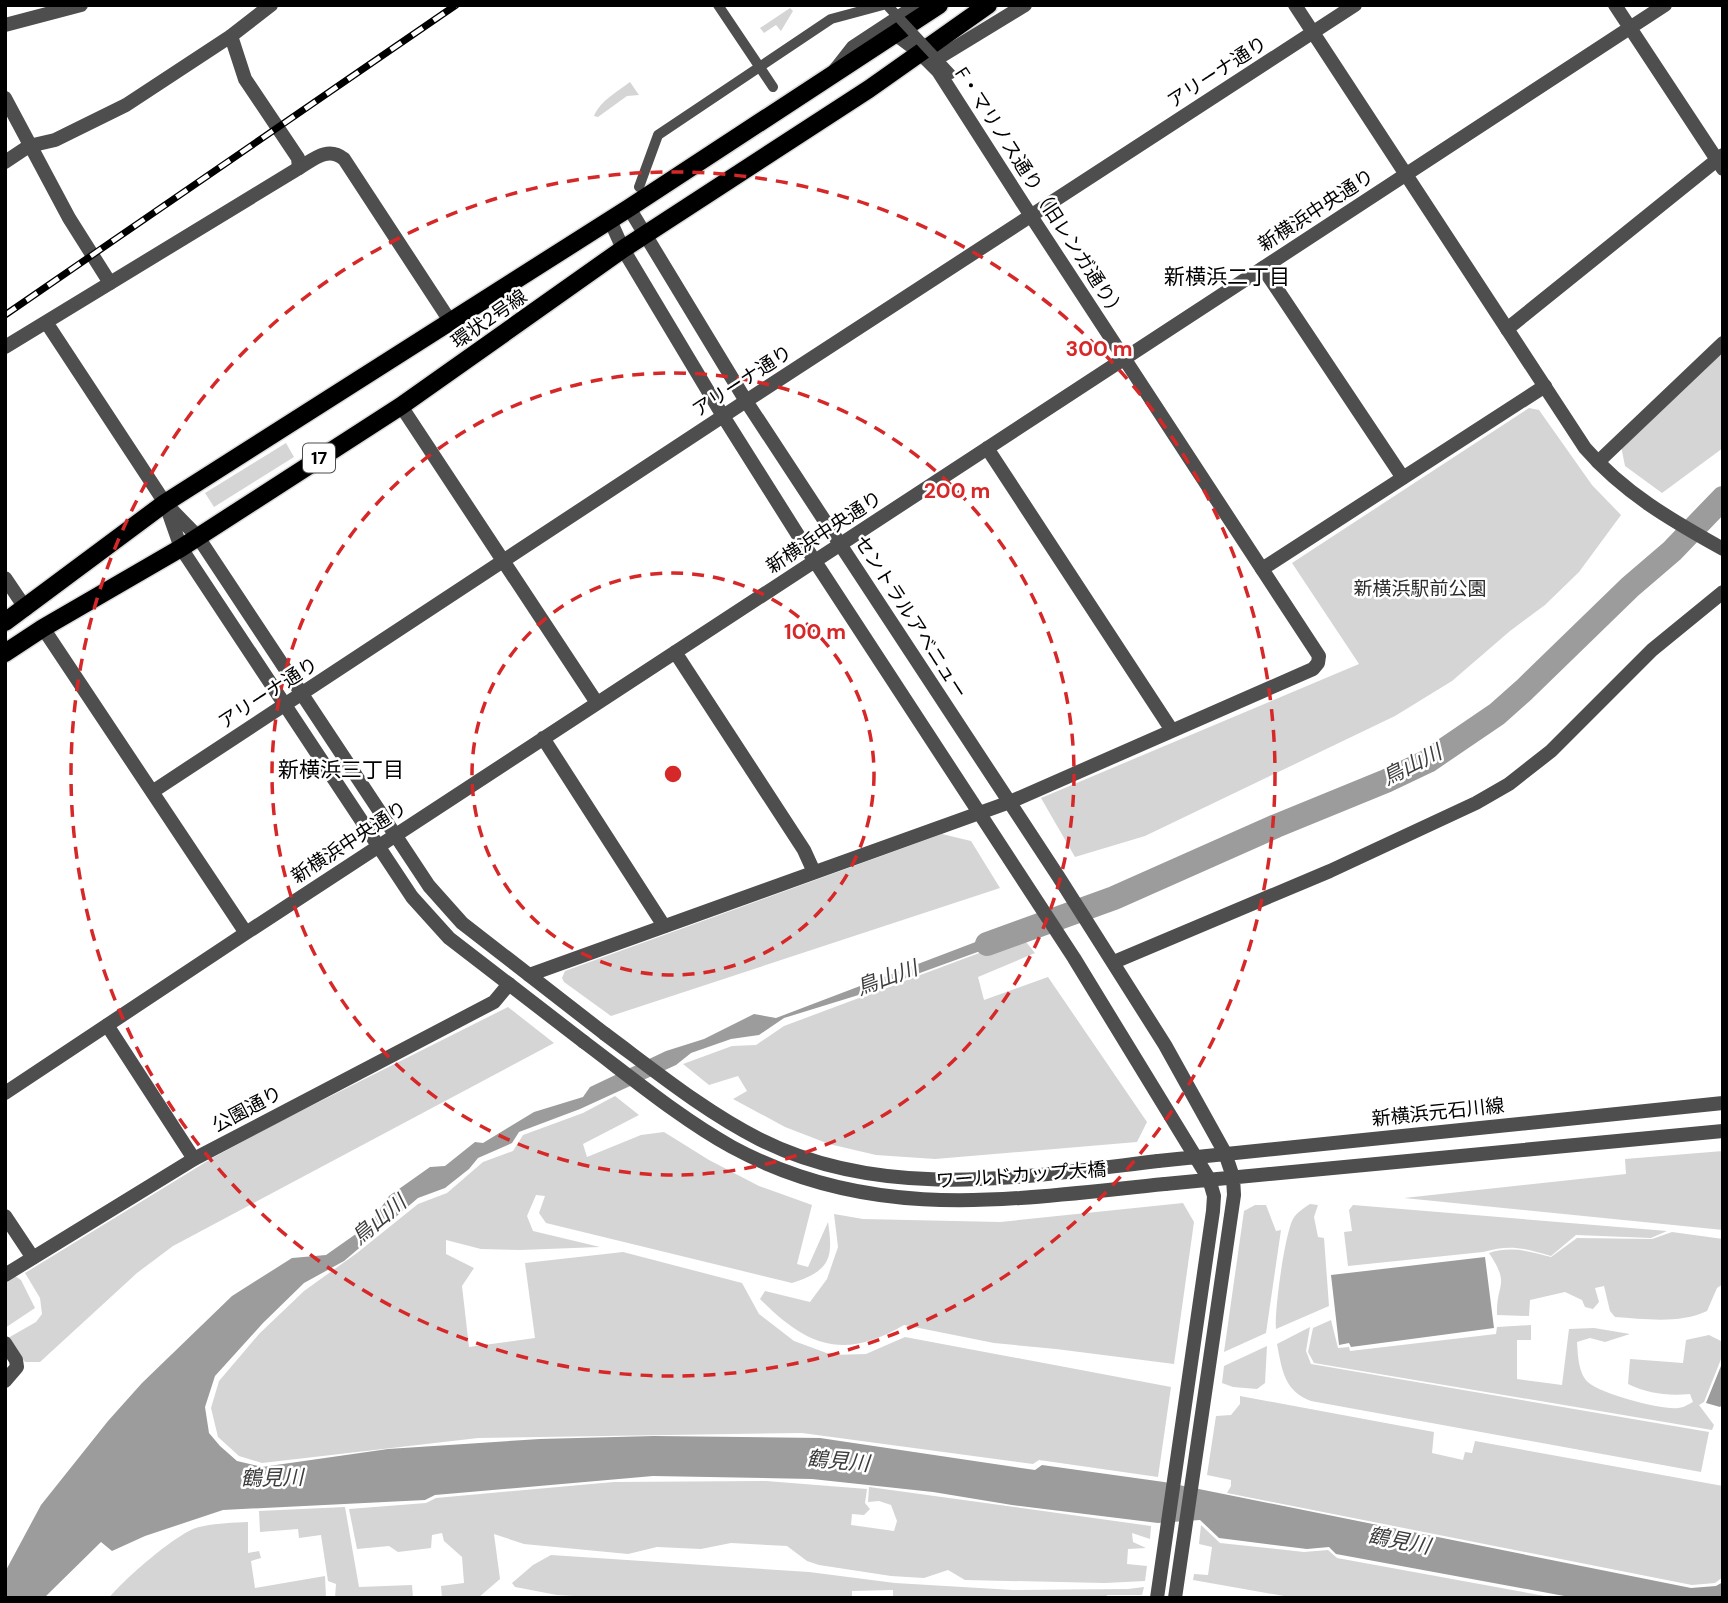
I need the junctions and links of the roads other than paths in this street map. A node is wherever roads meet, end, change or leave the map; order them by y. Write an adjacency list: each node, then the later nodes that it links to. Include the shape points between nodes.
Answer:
1 (81, 5): 13 (street)
2 (271, 5): 17 (street)
3 (718, 5): 19 (street)
4 (885, 5): 19 (street, via 831,19); 20 (street, bridge)
5 (917, 5): 21 (street, via 853,47)
6 (939, 5): 16 (main road, 環状2号線 / 17)
7 (988, 5): 18 (main road, 環状2号線 / 17)
8 (1025, 5): 18 (street, via 943,55)
9 (1295, 5): 15 (street)
10 (1355, 5): 15 (street, アリーナ通り)
11 (1615, 5): 14 (street)
12 (1665, 5): 14 (street, 新横浜中央通り)
13 (5, 25)
14 (1630, 28): 25 (street); 28 (street, 新横浜中央通り)
15 (1313, 32): 28 (street); 31 (street, アリーナ通り)
16 (895, 34): 18 (street, F・マリノス通り（旧レンガ通り）); 21 (main road, 環状2号線 / 17)
17 (231, 36): 24 (street, via 100,119 55,140); 27 (street, via 245,79 298,158)
18 (919, 52): 31 (street, F・マリノス通り（旧レンガ通り）, via 938,71); 33 (main road, 環状2号線 / 17)
19 (759, 67): 22 (street); 29 (street, via 659,135)
20 (951, 74)
21 (830, 76): 30 (main road, 環状2号線 / 17)
22 (773, 87)
23 (5, 98): 24 (street)
24 (29, 146): 26 (street); 36 (street)
25 (1721, 161): 39 (street)
26 (5, 162)
27 (299, 168): 36 (street); 37 (street, via 328,153 344,159)
28 (1406, 174): 35 (street, 新横浜中央通り); 39 (street)
29 (639, 187)
30 (629, 208): 32 (main road, 環状2号線 / 17); 33 (street, セントラルアベニュー)
31 (1031, 216): 42 (street, F・マリノス通り（旧レンガ通り）); 44 (street, アリーナ通り)
32 (610, 220): 34 (street); 37 (main road, 環状2号線 / 17)
33 (646, 235): 34 (main road, 環状2号線 / 17); 44 (street, セントラルアベニュー)
34 (624, 249): 45 (main road, 環状2号線 / 17); 46 (street)
35 (1263, 268): 42 (street, 新横浜中央通り); 49 (street)
36 (110, 283): 38 (street)
37 (450, 321): 50 (main road, 環状2号線 / 17)
38 (46, 322): 41 (street); 50 (street)
39 (1507, 329): 43 (street)
40 (1723, 343): 48 (street)
41 (5, 347)
42 (1124, 359): 47 (street, 新横浜中央通り); 57 (street, F・マリノス通り（旧レンガ通り）)
43 (1545, 386): 48 (street); 49 (street)
44 (746, 401): 46 (street, アリーナ通り); 52 (street, セントラルアベニュー)
45 (401, 406): 51 (main road, 環状2号線 / 17); 55 (street)
46 (723, 416): 55 (street, アリーナ通り); 56 (street)
47 (987, 448): 52 (street, 新横浜中央通り); 68 (street)
48 (1598, 462): 54 (street, via 1651,508)
49 (1403, 478): 57 (street)
50 (165, 503): 51 (street, ワールドカップ大橋); 53 (street, ワールドカップ大橋); 60 (main road, 環状2号線 / 17)
51 (198, 537): 53 (main road, 環状2号線 / 17); 65 (street, ワールドカップ大橋)
52 (840, 544): 56 (street, 新横浜中央通り); 71 (street, セントラルアベニュー)
53 (181, 548): 62 (main road, 環状2号線 / 17); 67 (street, ワールドカップ大橋)
54 (1723, 549)
55 (503, 560): 65 (street, アリーナ通り); 66 (street)
56 (814, 561): 63 (street, 新横浜中央通り); 72 (street)
57 (1262, 569): 68 (street, F・マリノス通り（旧レンガ通り）, via 1319,656 1318,663)
58 (5, 578): 60 (street)
59 (1723, 592): 78 (street, via 1652,650 1551,751 1509,784 1342,866)
60 (26, 609): 61 (main road, 環状2号線 / 17)
61 (5, 622)
62 (43, 628): 64 (main road, 環状2号線 / 17); 70 (street)
63 (675, 652): 66 (street, 新横浜中央通り); 75 (street)
64 (5, 653)
65 (301, 694): 67 (street, アリーナ通り); 73 (street, ワールドカップ大橋)
66 (597, 703): 69 (street, 新横浜中央通り)
67 (285, 705): 70 (street, アリーナ通り); 74 (street, ワールドカップ大橋)
68 (1171, 729): 71 (street)
69 (543, 738): 73 (street, 新横浜中央通り); 76 (street)
70 (152, 792): 77 (street)
71 (1010, 802): 72 (street); 78 (street, セントラルアベニュー)
72 (980, 813): 75 (street); 86 (street)
73 (394, 835): 74 (street, 新横浜中央通り); 79 (street, ワールドカップ大橋, via 449,910)
74 (378, 846): 77 (street, 新横浜中央通り); 80 (street, ワールドカップ大橋, via 436,925)
75 (814, 872): 76 (street)
76 (664, 926): 79 (street)
77 (246, 933): 81 (street, 新横浜中央通り)
78 (1114, 962): 85 (street, セントラルアベニュー)
79 (529, 975): 88 (street, ワールドカップ大橋, bridge, via 688,1095 739,1128 804,1158 848,1171 950,1180)
80 (509, 984): 87 (street, 公園通り, via 494,1002); 90 (street, ワールドカップ大橋, bridge, via 731,1146 797,1176 845,1191 974,1201)
81 (107, 1026): 82 (street, 新横浜中央通り); 87 (street)
82 (5, 1093)
83 (1723, 1103): 85 (street, 新横浜元石川線)
84 (1723, 1131): 89 (street)
85 (1225, 1153): 86 (street, 新横浜元石川線); 89 (street, セントラルアベニュー)
86 (1196, 1156): 88 (street, 新横浜元石川線); 90 (street)
87 (194, 1158): 92 (street, 公園通り)
88 (1158, 1161)
89 (1233, 1177): 90 (street); 97 (street, via 1232,1212)
90 (1209, 1179): 96 (street, via 1213,1211)
91 (5, 1216): 92 (street)
92 (33, 1258): 93 (street, 公園通り)
93 (5, 1275)
94 (5, 1343): 95 (street, via 17,1367)
95 (5, 1381)
96 (1157, 1598)
97 (1175, 1598)

